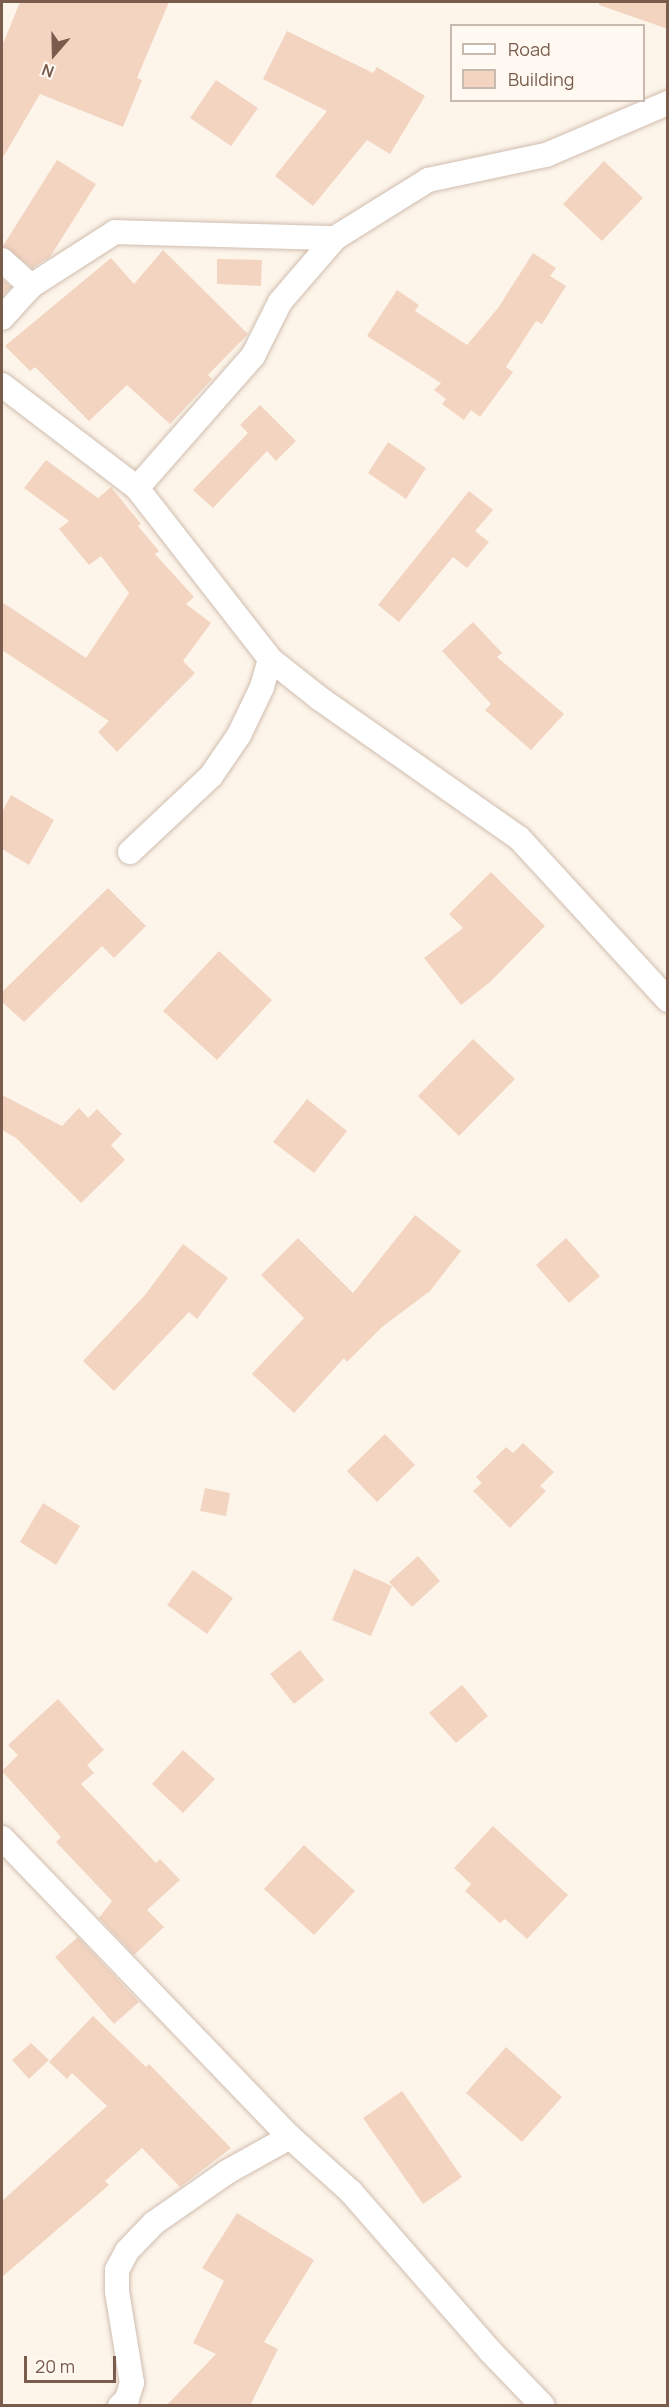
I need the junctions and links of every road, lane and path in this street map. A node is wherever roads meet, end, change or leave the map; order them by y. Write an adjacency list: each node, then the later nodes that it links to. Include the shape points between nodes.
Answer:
1 (668, 103): 2 (street, via 546,155 428,180)
2 (335, 238): 4 (street, via 115,232); 7 (street, via 280,302 253,356)
3 (2, 260): 4 (street)
4 (31, 286): 5 (street)
5 (2, 318)
6 (2, 385): 7 (street)
7 (137, 488): 8 (street)
8 (270, 659): 9 (street, via 262,687 239,735 211,776); 10 (street, via 319,698 519,838)
9 (130, 852)
10 (668, 1000)
11 (2, 1838): 12 (street)
12 (290, 2137): 13 (street, via 227,2172 154,2223 127,2251 117,2270 117,2291 132,2382 127,2399); 14 (street, via 351,2192)
13 (120, 2406)
14 (543, 2406)

